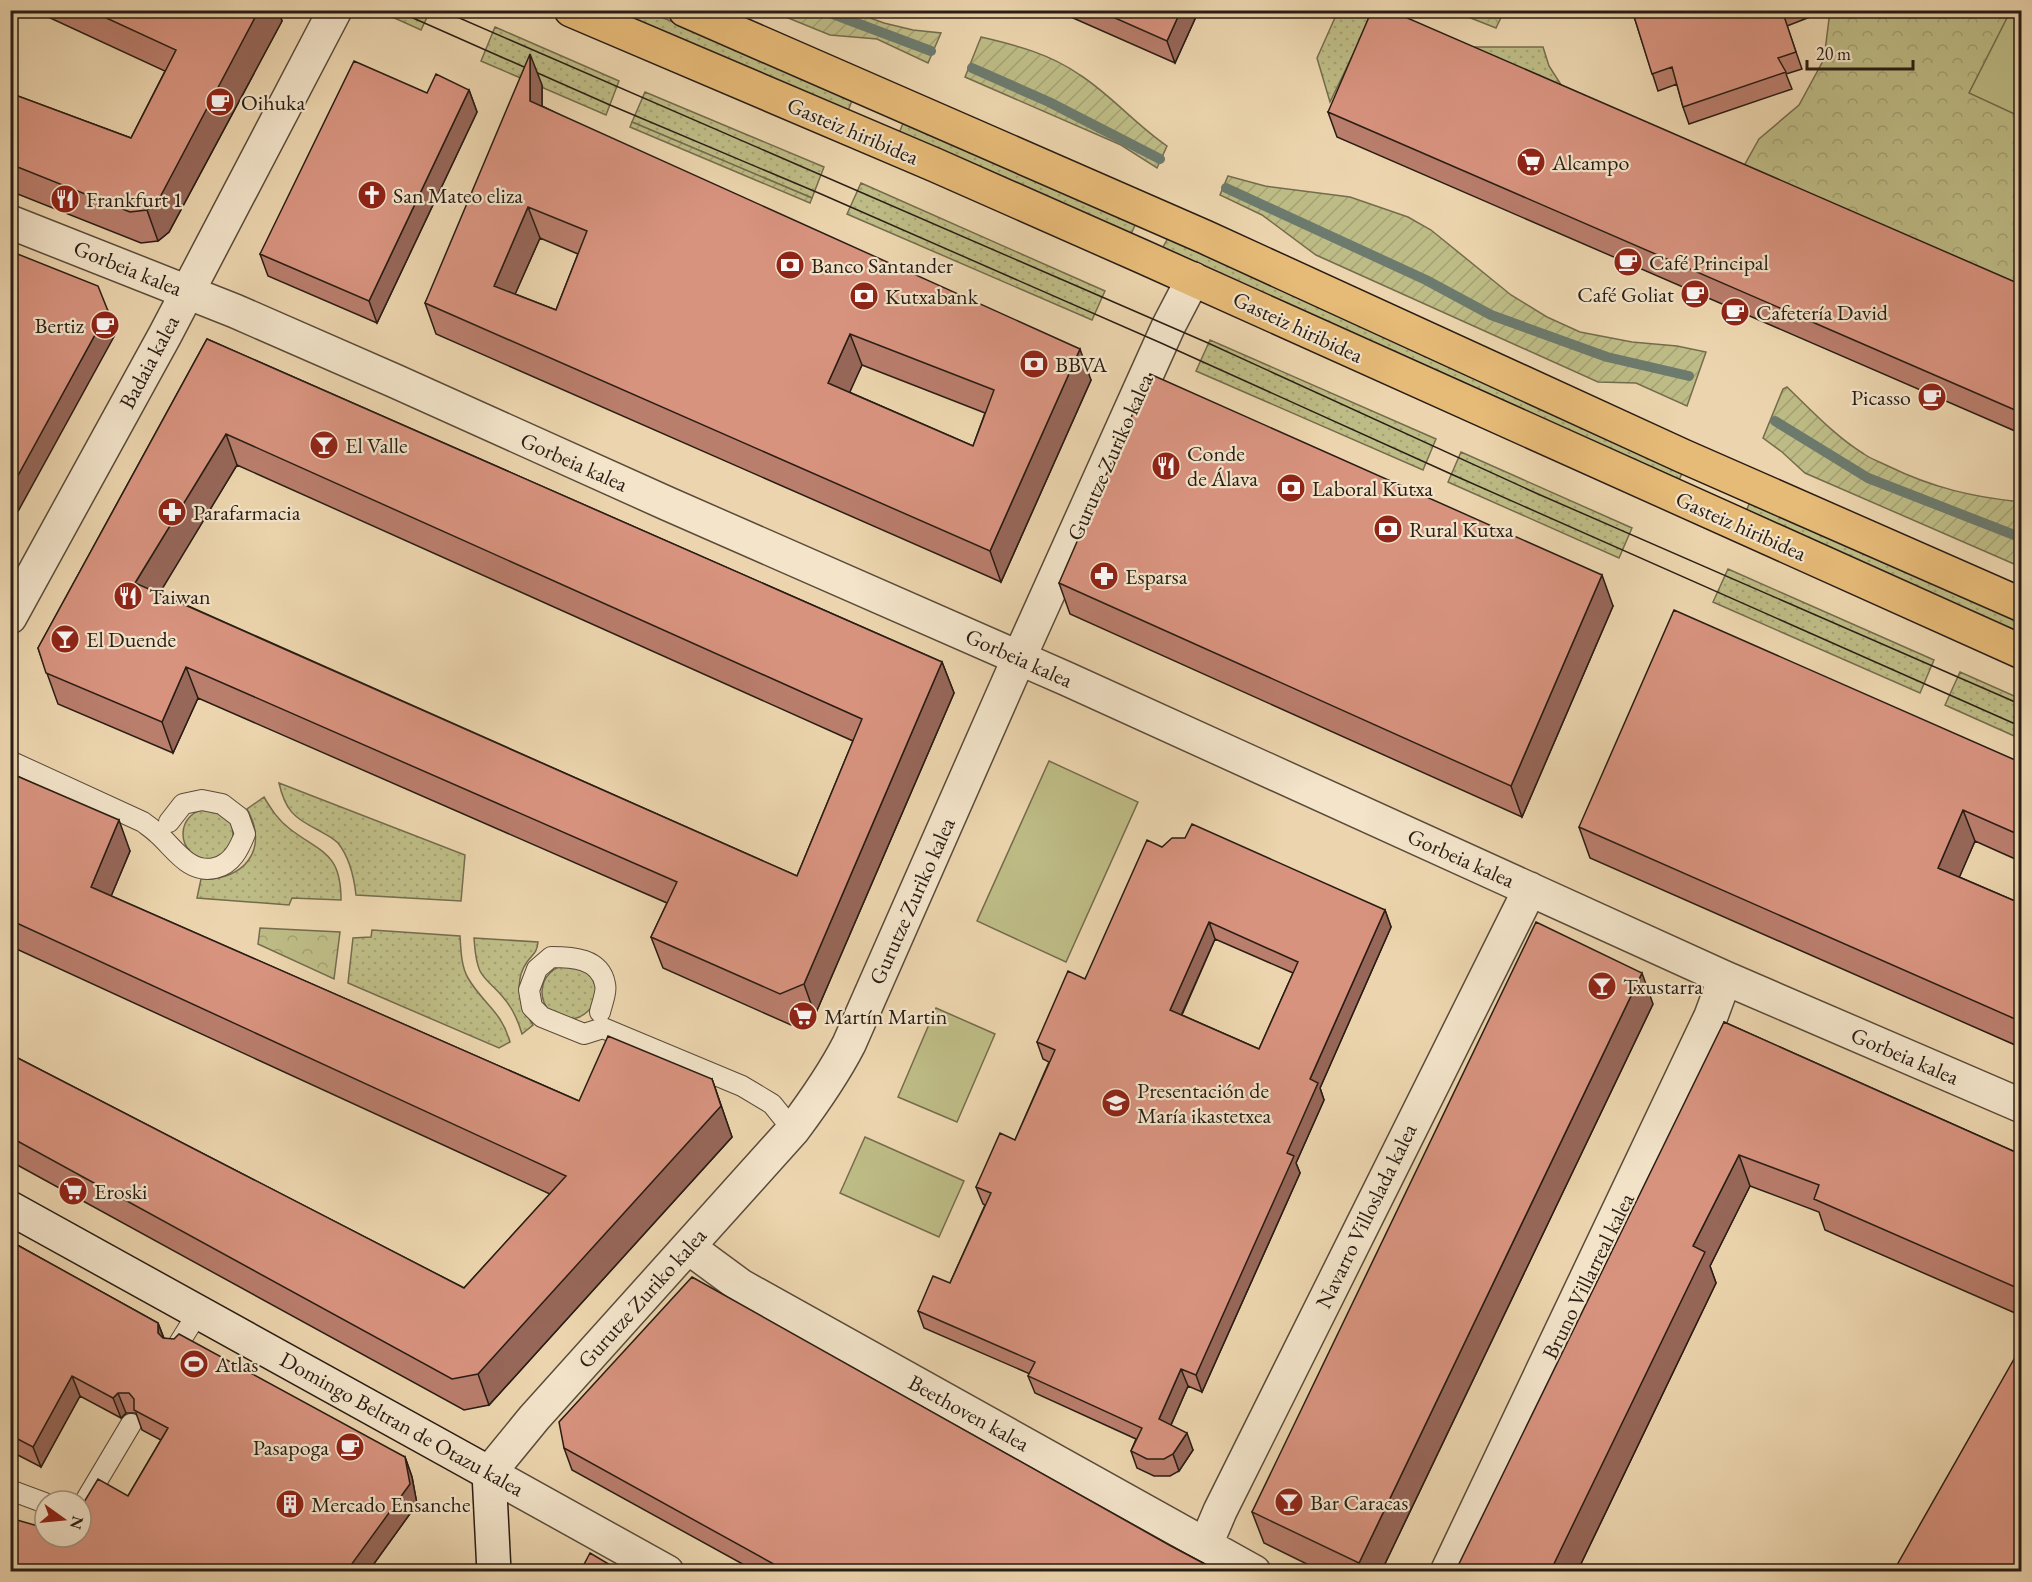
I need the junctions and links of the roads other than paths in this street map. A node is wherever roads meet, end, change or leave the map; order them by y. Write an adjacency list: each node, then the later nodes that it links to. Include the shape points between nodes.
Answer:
1 (335, 10): 6 (street, Badaia kalea)
2 (570, 10): 5 (main road, Gasteiz hiribidea)
3 (685, 10): 7 (main road, Gasteiz hiribidea, via 1206,237 1701,464)
4 (10, 222): 6 (street, Gorbeia kalea)
5 (1193, 279): 9 (main road, Gasteiz hiribidea); 10 (street, Gurutze Zuriko kalea)
6 (187, 291): 8 (street, Badaia kalea); 10 (street, Gorbeia kalea)
7 (2022, 605)
8 (10, 617)
9 (2022, 652)
10 (1019, 658): 13 (street, Gorbeia kalea); 17 (street, Gurutze Zuriko kalea, via 849,1044 817,1100)
11 (10, 761): 12 (lane, via 142,822 184,860 206,870 223,866 237,852 245,834 239,817 222,804 202,800 183,804)
12 (170, 822)
13 (1530, 889): 14 (street, Gorbeia kalea); 27 (street, Navarro Villoslada kalea)
14 (1725, 978): 16 (street, Gorbeia kalea); 31 (street, Bruno Villarreal kalea, via 1711,1016)
15 (600, 1012): 17 (lane, via 606,985 589,961 551,957 537,969 529,990 532,1007 542,1017 584,1034 603,1028 742,1086 772,1104)
16 (2022, 1106)
17 (793, 1130): 19 (street, Gurutze Zuriko kalea)
18 (10, 1208): 20 (street, Domingo Beltran de Otazu kalea)
19 (688, 1247): 23 (street, Gurutze Zuriko kalea, via 528,1424); 27 (street, Beethoven kalea, via 741,1286)
20 (199, 1311): 21 (lane); 23 (street, Domingo Beltran de Otazu kalea)
21 (176, 1348)
22 (131, 1424): 24 (lane)
23 (489, 1473): 28 (street); 29 (street, Domingo Beltran de Otazu kalea)
24 (92, 1489)
25 (10, 1490): 26 (lane)
26 (33, 1499)
27 (1206, 1544): 30 (street, Beethoven kalea)
28 (494, 1572)
29 (668, 1572)
30 (1254, 1572)
31 (1447, 1572)

